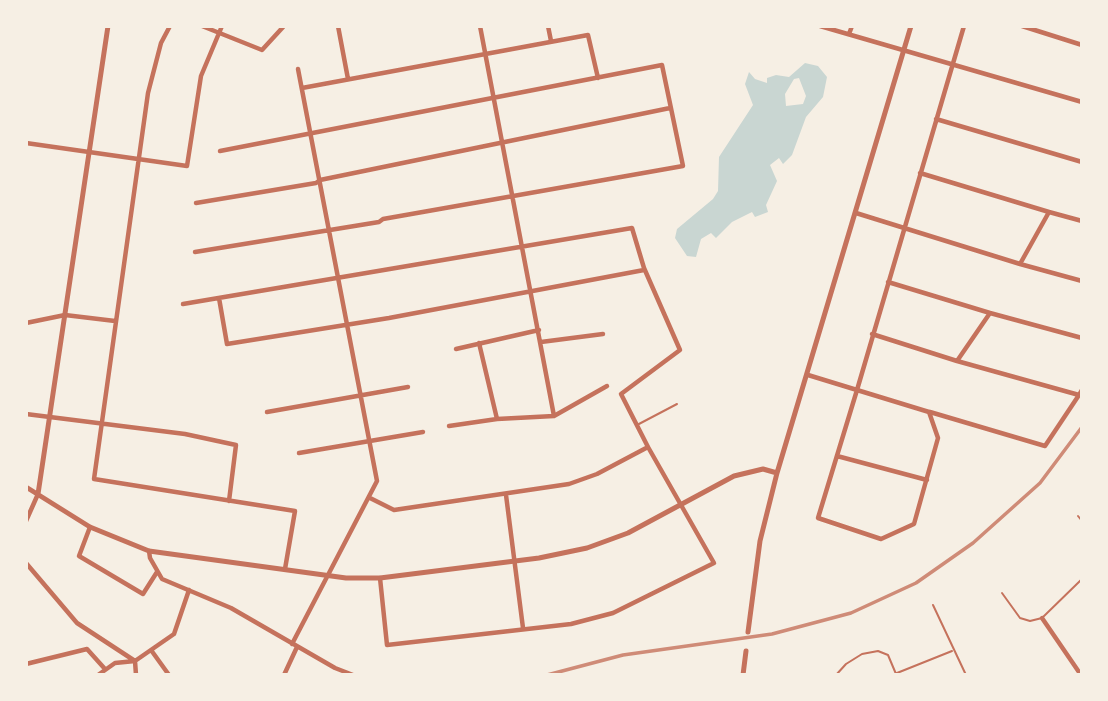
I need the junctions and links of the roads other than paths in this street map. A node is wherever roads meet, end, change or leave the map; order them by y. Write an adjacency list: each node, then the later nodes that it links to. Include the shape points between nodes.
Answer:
1 (108, 26): 34 (street)
2 (170, 26): 35 (street, via 148,93)
3 (202, 26): 15 (street)
4 (222, 26): 15 (street)
5 (284, 26): 15 (street, via 262,50)
6 (345, 26): 14 (street)
7 (480, 26): 20 (street)
8 (548, 26): 17 (street)
9 (820, 26): 16 (street)
10 (852, 26): 16 (street)
11 (911, 26): 19 (street)
12 (964, 26): 21 (street)
13 (1022, 26): 18 (street)
14 (338, 27): 24 (street)
15 (219, 33): 35 (street, via 201,76 187,166)
16 (849, 34): 19 (street)
17 (551, 41): 20 (street); 23 (street, via 588,35)
18 (1082, 45)
19 (904, 51): 21 (street); 42 (street)
20 (485, 53): 24 (street); 26 (street)
21 (952, 66): 27 (street); 29 (street)
22 (298, 69): 25 (street)
23 (598, 78): 26 (street); 28 (street, via 662,65)
24 (348, 79): 25 (street)
25 (301, 88): 30 (street)
26 (494, 98): 30 (street); 32 (street)
27 (1082, 102)
28 (670, 108): 32 (street); 39 (street, via 682,166)
29 (936, 119): 36 (street); 37 (street)
30 (310, 135): 33 (street); 38 (street)
31 (26, 143): 34 (street)
32 (503, 144): 38 (street); 39 (street)
33 (220, 151)
34 (89, 152): 35 (street); 57 (street)
35 (139, 159): 58 (street)
36 (1082, 162)
37 (920, 173): 41 (street); 44 (street)
38 (320, 180): 40 (street); 45 (street)
39 (512, 196): 45 (street); 46 (street)
40 (196, 203)
41 (1049, 212): 43 (street); 48 (street)
42 (856, 213): 44 (street); 69 (street)
43 (1082, 221)
44 (904, 227): 48 (street); 52 (street)
45 (330, 230): 47 (street); 50 (street)
46 (522, 247): 49 (street, via 632,228); 50 (street); 53 (street)
47 (195, 252)
48 (1020, 264): 51 (street)
49 (644, 270): 53 (street); 84 (street, via 680,350 621,394)
50 (338, 280): 54 (street); 60 (street)
51 (1082, 281)
52 (888, 282): 56 (street); 63 (street)
53 (532, 292): 60 (street); 61 (street)
54 (219, 298): 55 (street); 60 (street, via 227,344)
55 (183, 304)
56 (990, 313): 64 (street); 68 (street)
57 (65, 315): 58 (street); 59 (street); 80 (street)
58 (115, 321): 82 (street)
59 (26, 323)
60 (347, 326): 74 (street)
61 (539, 330): 65 (street); 66 (street)
62 (603, 334): 65 (street)
63 (872, 334): 68 (street); 72 (street)
64 (1082, 338)
65 (541, 342): 79 (street)
66 (479, 343): 67 (street); 81 (street)
67 (456, 349)
68 (957, 361): 73 (street)
69 (808, 375): 72 (street); 90 (street)
70 (607, 386): 79 (street)
71 (408, 387): 74 (street)
72 (857, 390): 77 (street); 89 (street)
73 (1080, 392): 77 (street, via 1045,446)
74 (360, 396): 76 (street); 86 (street)
75 (677, 404): 84 (lane)
76 (267, 412)
77 (929, 412): 91 (street, via 938,439)
78 (26, 414): 80 (street)
79 (554, 416): 81 (street)
80 (50, 417): 82 (street); 93 (street)
81 (497, 419): 83 (street)
82 (101, 423): 96 (street, via 94,479); 96 (street, via 236,445)
83 (449, 426)
84 (636, 426): 87 (street)
85 (423, 432): 86 (street)
86 (369, 441): 88 (street); 95 (street, via 377,481)
87 (648, 447): 94 (street, via 569,484); 97 (street)
88 (299, 453)
89 (837, 456): 91 (street); 91 (street, via 818,518 881,539 914,524)
90 (777, 473): 97 (street, via 748,470); 115 (street, via 760,541)
91 (927, 480)
92 (26, 487): 93 (street)
93 (38, 494): 99 (street); 101 (street)
94 (506, 495): 95 (street, via 394,510); 103 (street)
95 (370, 498): 107 (street)
96 (229, 501): 105 (street, via 295,511)
97 (681, 505): 103 (street, via 610,541); 114 (street, via 714,564 613,613 571,624)
98 (1078, 516): 100 (lane)
99 (26, 521)
100 (1082, 521)
101 (90, 527): 102 (street); 106 (street, via 79,556 143,594)
102 (149, 551): 105 (street); 106 (street)
103 (514, 561): 108 (street); 114 (street)
104 (26, 563): 121 (street, via 77,623)
105 (285, 569): 107 (street)
106 (157, 572): 110 (street, via 162,579)
107 (329, 576): 108 (street); 116 (street)
108 (380, 578): 114 (street, via 387,645)
109 (1082, 579): 113 (lane)
110 (188, 590): 116 (street, via 231,608); 118 (street, via 174,634)
111 (1002, 593): 113 (lane, via 1020,618)
112 (933, 605): 119 (lane)
113 (1042, 618): 133 (street)
114 (523, 628)
115 (748, 632)
116 (292, 644): 117 (street)
117 (297, 647): 128 (street); 129 (street)
118 (151, 650): 121 (street); 127 (street)
119 (953, 650): 124 (lane); 132 (lane)
120 (746, 651): 130 (street)
121 (135, 661): 123 (street); 126 (street)
122 (26, 664): 123 (street, via 88,649)
123 (104, 669): 125 (street)
124 (894, 674): 131 (lane, via 893,662 878,651 862,654)
125 (98, 675)
126 (136, 675)
127 (169, 675)
128 (284, 675)
129 (353, 675)
130 (743, 675)
131 (836, 675)
132 (967, 675)
133 (1081, 675)

